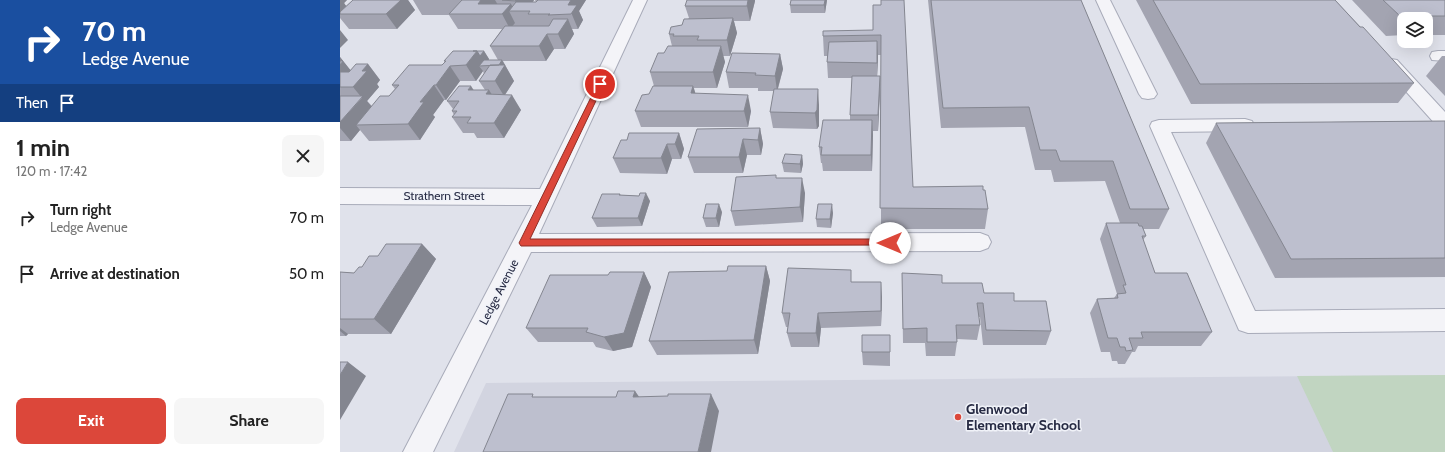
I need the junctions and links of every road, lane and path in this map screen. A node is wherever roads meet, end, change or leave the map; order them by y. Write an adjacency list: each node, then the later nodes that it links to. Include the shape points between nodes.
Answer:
1 (640, 0): 9 (street, Ledge Avenue)
2 (1103, 0): 4 (street)
3 (1380, 52): 6 (street)
4 (1148, 94)
5 (1420, 122): 6 (street)
6 (1445, 122)
7 (1262, 124): 12 (street, via 1159,126 1248,322)
8 (340, 196): 9 (street, Strathern Street)
9 (548, 196): 11 (street, Ledge Avenue)
10 (980, 242): 11 (street)
11 (524, 243): 13 (street, Ledge Avenue)
12 (1445, 320)
13 (418, 452)

